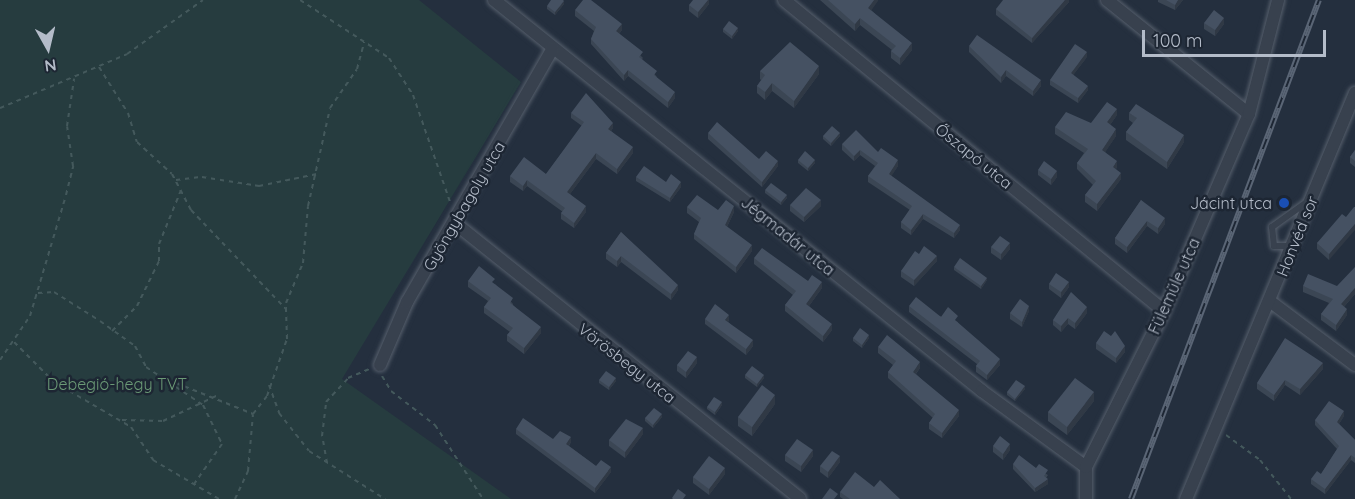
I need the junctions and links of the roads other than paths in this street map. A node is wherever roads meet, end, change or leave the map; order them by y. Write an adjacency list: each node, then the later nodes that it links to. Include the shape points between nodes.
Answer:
1 (494, 0): 5 (street, Jégmadár utca)
2 (784, 0): 12 (street, Őszapó utca)
3 (1107, 0): 7 (street)
4 (1278, 0): 7 (street, Fülemüle utca)
5 (554, 48): 9 (street, Gyöngybagoly utca); 15 (street, Jégmadár utca, via 982,391)
6 (1355, 93): 8 (street, Honvéd sor)
7 (1249, 114): 12 (street, Fülemüle utca)
8 (1312, 198): 10 (street, Honvéd sor); 10 (lane, via 1272,227 1274,246)
9 (456, 224): 13 (street, Gyöngybagoly utca, via 407,302); 16 (street, Vörösbegy utca)
10 (1293, 245): 11 (street, Honvéd sor)
11 (1271, 302): 14 (street); 18 (street, Honvéd sor)
12 (1164, 311): 15 (street, Fülemüle utca)
13 (380, 365)
14 (1355, 366)
15 (1086, 467): 17 (street, Fülemüle utca)
16 (800, 499)
17 (1086, 499)
18 (1186, 499)

